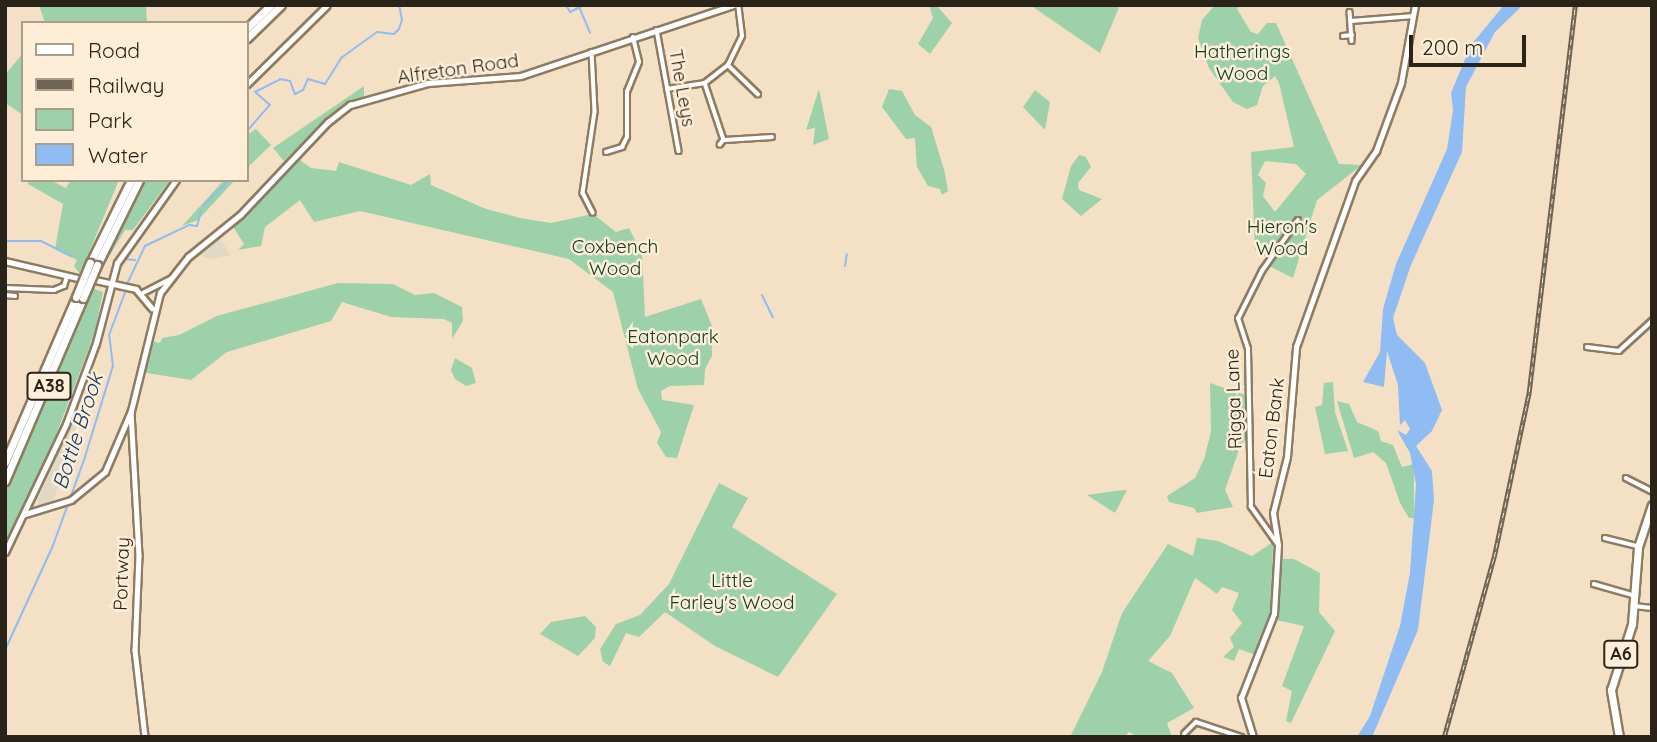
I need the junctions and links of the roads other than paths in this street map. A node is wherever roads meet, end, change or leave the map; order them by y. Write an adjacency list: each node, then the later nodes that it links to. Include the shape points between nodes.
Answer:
1 (271, 5): 10 (highway)
2 (281, 5): 13 (highway)
3 (327, 5): 17 (main road)
4 (733, 5): 11 (street, Alfreton Road)
5 (738, 5): 16 (street, via 742,36)
6 (1415, 5): 8 (street, Eaton Bank)
7 (1350, 12): 9 (street)
8 (1414, 16): 9 (street); 52 (street, Eaton Bank, via 1407,64 1379,145 1357,176 1296,347 1287,457 1274,509)
9 (1351, 21): 12 (street, via 1352,38)
10 (248, 27)
11 (657, 30): 14 (street, Alfreton Road); 19 (street, The Leys)
12 (1343, 36)
13 (248, 37)
14 (632, 38): 15 (street, Alfreton Road); 25 (street, via 639,62 627,92 626,141)
15 (592, 52): 29 (street, via 595,112 585,198); 34 (street, Alfreton Road, via 521,76 428,83 350,106)
16 (727, 65): 18 (street); 20 (street)
17 (248, 83)
18 (705, 83): 19 (street); 22 (street)
19 (667, 89): 24 (street, The Leys)
20 (758, 94)
21 (769, 136): 22 (street)
22 (724, 140): 23 (street)
23 (720, 145)
24 (679, 151)
25 (606, 152)
26 (130, 182): 32 (highway, A38)
27 (138, 182): 32 (highway, A38)
28 (175, 182): 35 (main road, via 124,250)
29 (593, 213)
30 (1298, 220): 52 (street, Rigga Lane, via 1262,271 1238,319 1248,349 1251,507)
31 (5, 261): 33 (street)
32 (94, 264): 40 (highway, A38, bridge)
33 (67, 277): 35 (street); 36 (street, via 65,285 54,290)
34 (170, 279): 37 (street); 41 (street, Alfreton Road)
35 (111, 281): 37 (street); 50 (main road, via 83,379)
36 (5, 288)
37 (143, 293): 41 (street)
38 (5, 295): 39 (street)
39 (15, 296)
40 (80, 298): 45 (highway, A38); 46 (highway, A38)
41 (153, 309): 44 (street, Alfreton Road)
42 (1652, 321): 43 (street, via 1619,351)
43 (1587, 347)
44 (131, 411): 50 (street, Alfreton Road, via 113,458 95,484 63,504); 60 (street, Portway, via 139,556 135,638)
45 (5, 461)
46 (6, 477)
47 (1626, 478): 48 (street)
48 (1652, 491)
49 (1652, 505): 53 (highway, A6)
50 (25, 514): 54 (main road)
51 (1605, 538): 53 (street)
52 (1278, 545): 62 (street, Eaton Bank, via 1272,625 1241,696)
53 (1638, 547): 56 (highway, A6)
54 (5, 551)
55 (1594, 584): 56 (street)
56 (1634, 596): 57 (highway, A6)
57 (1634, 606): 58 (street); 63 (highway, A6, via 1611,690)
58 (1652, 608)
59 (1184, 734): 61 (street, via 1196,722)
60 (145, 737)
61 (1242, 737)
62 (1253, 737)
63 (1619, 737)

